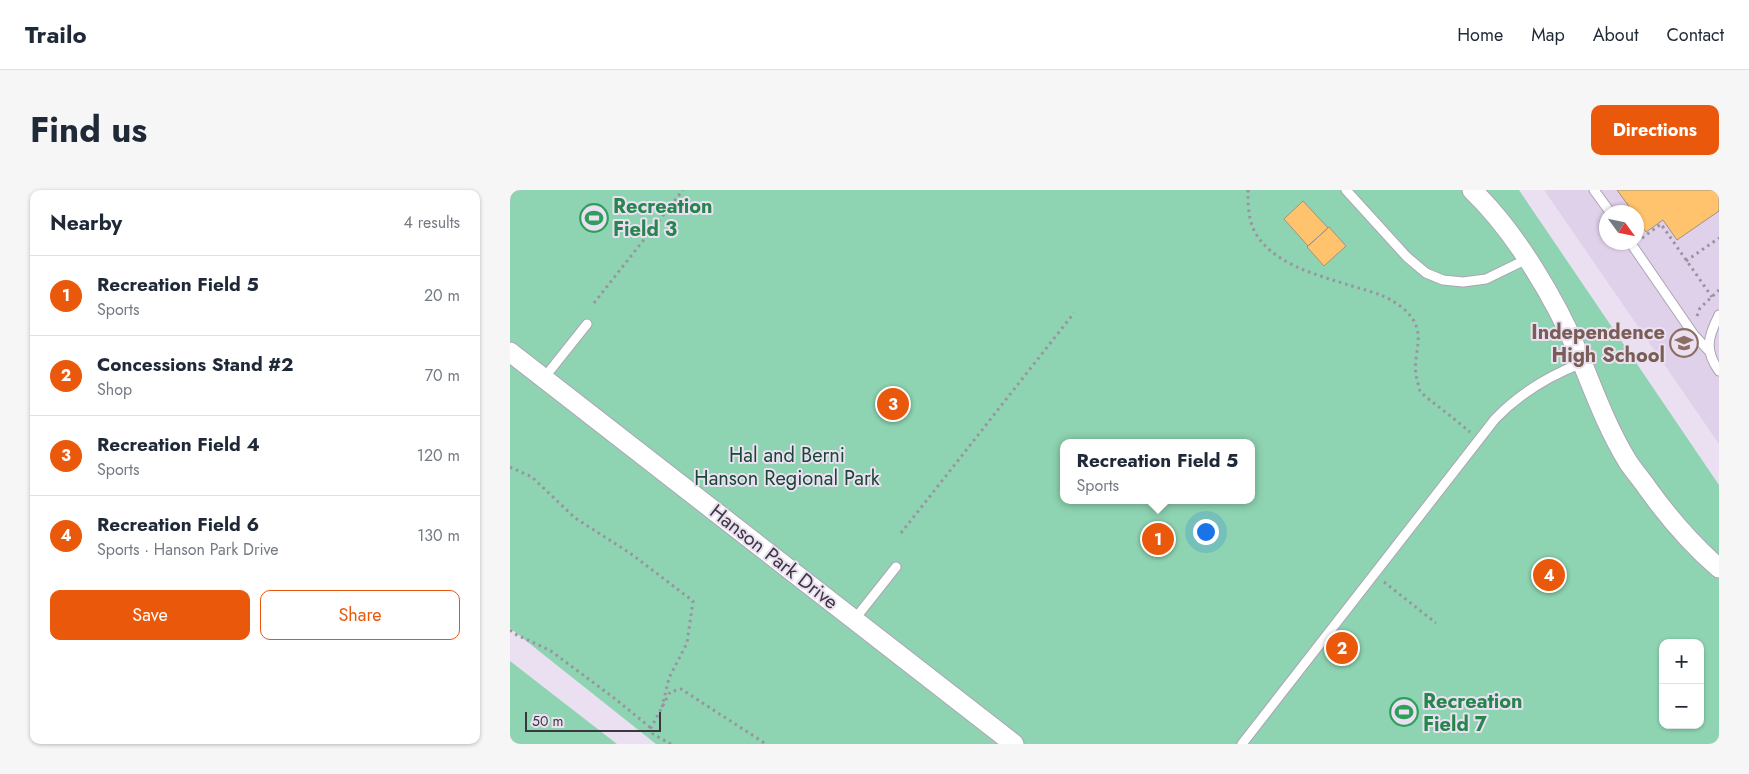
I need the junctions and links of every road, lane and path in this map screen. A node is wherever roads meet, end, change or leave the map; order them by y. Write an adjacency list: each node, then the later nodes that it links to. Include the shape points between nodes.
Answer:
1 (683, 190): 14 (path)
2 (1248, 190): 24 (path, via 1253,228 1275,254 1295,266 1377,292 1416,322 1419,341 1415,356 1416,374 1420,391)
3 (1346, 190): 10 (lane, via 1407,257 1426,273 1463,282 1486,280)
4 (1472, 190): 10 (street)
5 (1594, 190): 6 (lane)
6 (1605, 205)
7 (1644, 236): 11 (path, via 1661,224)
8 (1719, 238): 11 (path)
9 (1636, 250): 18 (lane)
10 (1527, 259): 21 (street, via 1565,325)
11 (1686, 261): 13 (path)
12 (1719, 290): 13 (path)
13 (1712, 296): 18 (path, via 1700,308)
14 (594, 303)
15 (1074, 313): 26 (path)
16 (1719, 315): 20 (lane, via 1710,334)
17 (587, 324): 23 (lane)
18 (1690, 329): 20 (lane)
19 (510, 352): 23 (street, Hanson Park Drive)
20 (1710, 352): 22 (lane)
21 (1582, 364): 24 (lane, via 1530,388 1511,403); 28 (street, via 1628,463 1664,511)
22 (1719, 371)
23 (544, 378): 30 (street, Hanson Park Drive)
24 (1478, 439): 29 (lane)
25 (510, 467): 33 (path, via 532,477 576,518 630,553 693,601 687,642 670,678)
26 (901, 534)
27 (896, 567): 30 (lane)
28 (1719, 568)
29 (1374, 574): 31 (path); 38 (lane)
30 (854, 620): 37 (street, Hanson Park Drive)
31 (1436, 623)
32 (510, 630): 34 (path, via 551,651)
33 (662, 707): 34 (path); 36 (path, via 670,692 681,689)
34 (650, 728): 35 (path, via 653,734)
35 (671, 744)
36 (766, 744)
37 (1014, 744)
38 (1242, 744)

